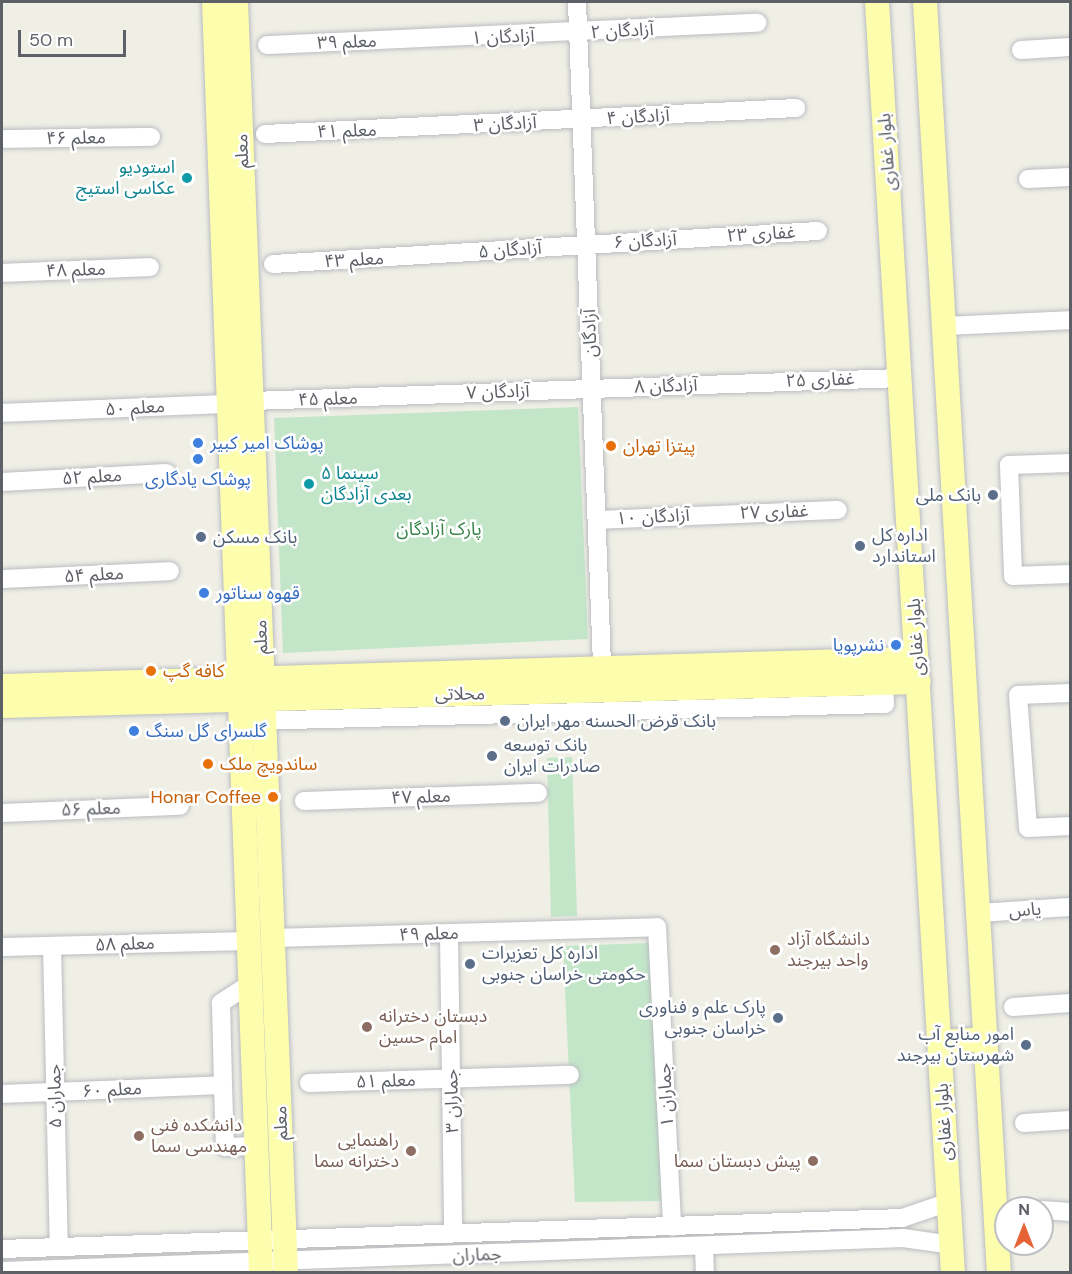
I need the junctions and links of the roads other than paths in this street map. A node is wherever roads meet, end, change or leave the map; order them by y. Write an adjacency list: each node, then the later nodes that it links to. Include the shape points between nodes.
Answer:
1 (214, 2): 33 (main road, معلم)
2 (236, 2): 33 (main road, معلم)
3 (577, 2): 7 (street, آزادگان)
4 (877, 2): 29 (main road, بلوار غفاری)
5 (925, 2): 28 (main road)
6 (758, 23): 7 (street, آزادگان ۲)
7 (578, 34): 8 (street, آزادگان ۱); 13 (street, آزادگان)
8 (427, 39): 9 (street, معلم ۳۹)
9 (267, 45)
10 (1071, 47): 11 (street)
11 (1022, 50)
12 (796, 108): 13 (street, آزادگان ۴)
13 (581, 120): 14 (street, آزادگان ۳); 22 (street, آزادگان)
14 (428, 128): 15 (street, معلم ۴۱)
15 (265, 134)
16 (151, 137): 17 (street, معلم ۴۶)
17 (2, 139)
18 (1071, 177): 19 (street)
19 (1028, 179)
20 (818, 231): 21 (street, غفاری ۲۳)
21 (704, 238): 22 (street, آزادگان ۶)
22 (586, 245): 23 (street, آزادگان ۵); 31 (street, آزادگان)
23 (435, 255): 24 (street, معلم ۴۳)
24 (273, 264)
25 (150, 267): 26 (street, معلم ۴۸)
26 (2, 273)
27 (1071, 320): 28 (street)
28 (944, 326): 57 (main road)
29 (901, 378): 30 (street, غفاری ۲۵); 45 (main road, بلوار غفاری)
30 (740, 383): 31 (street, آزادگان ۸)
31 (592, 389): 32 (street, آزادگان ۷); 40 (street, آزادگان)
32 (404, 396): 33 (street, معلم ۴۵)
33 (240, 403): 34 (street, معلم ۵۰); 48 (main road, معلم); 49 (main road, معلم)
34 (2, 414)
35 (1071, 463): 42 (street, via 1010,465 1012,576)
36 (167, 473): 37 (street, معلم ۵۲)
37 (9, 481)
38 (838, 510): 39 (street, غفاری ۲۷)
39 (709, 514): 40 (street, آزادگان ۱۰)
40 (597, 520): 44 (street, آزادگان)
41 (170, 571): 43 (street, معلم ۵۴)
42 (1071, 574)
43 (10, 579)
44 (602, 666): 45 (main road, محلاتی); 48 (main road, محلاتی)
45 (918, 671): 48 (main road, محلاتی, via 884,684 801,695); 68 (main road, بلوار غفاری)
46 (2, 686): 49 (main road, محلاتی)
47 (1071, 693): 55 (street, via 1018,695 1028,828)
48 (264, 699): 49 (main road, محلاتی); 49 (street); 60 (main road, معلم)
49 (240, 700): 50 (main road, محلاتی); 61 (main road, معلم)
50 (2, 706)
51 (538, 793): 52 (street, معلم ۴۷)
52 (304, 801)
53 (180, 806): 54 (street, معلم ۵۶)
54 (2, 813)
55 (1071, 826)
56 (1071, 907): 57 (street, یاس)
57 (979, 914): 67 (main road)
58 (657, 927): 59 (street, معلم ۴۹); 83 (street, جماران ۱)
59 (449, 934): 60 (street, معلم ۴۹); 70 (street, جماران ۳)
60 (273, 938): 92 (main road, معلم)
61 (249, 940): 62 (street, معلم ۵۸); 64 (main road, معلم)
62 (52, 946): 63 (street, معلم ۵۸); 73 (street, جماران ۵)
63 (2, 947)
64 (250, 984): 72 (street, via 220,1004); 77 (main road, معلم)
65 (1071, 1004): 66 (street)
66 (1013, 1007)
67 (987, 1040): 68 (main road); 78 (main road)
68 (940, 1042): 79 (main road, بلوار غفاری)
69 (570, 1075): 70 (street, معلم ۵۱)
70 (451, 1079): 71 (street, معلم ۵۱); 84 (street, جماران ۳)
71 (309, 1083)
72 (223, 1085): 73 (street, معلم ۶۰); 77 (street, via 225,1148)
73 (55, 1092): 74 (street, معلم ۶۰); 87 (street, جماران ۵)
74 (2, 1094)
75 (1071, 1120): 76 (street)
76 (1024, 1123)
77 (256, 1146): 91 (main road, معلم)
78 (1000, 1196)
79 (949, 1202): 82 (street, جماران, via 902,1218); 86 (main road, بلوار غفاری)
80 (1054, 1211): 81 (street)
81 (1071, 1212)
82 (867, 1220): 83 (street, جماران); 85 (street)
83 (672, 1227): 84 (street, جماران)
84 (453, 1233): 92 (street, جماران)
85 (867, 1239): 86 (street, جماران); 88 (street, جماران)
86 (952, 1245): 95 (main road, بلوار غفاری)
87 (59, 1247): 89 (street, جماران); 91 (street, جماران)
88 (704, 1247): 92 (street, جماران); 94 (street)
89 (2, 1249)
90 (1000, 1256): 96 (main road)
91 (261, 1257): 92 (street, جماران); 93 (street, جماران)
92 (286, 1257)
93 (2, 1271)
94 (705, 1272)
95 (953, 1272)
96 (999, 1272)

